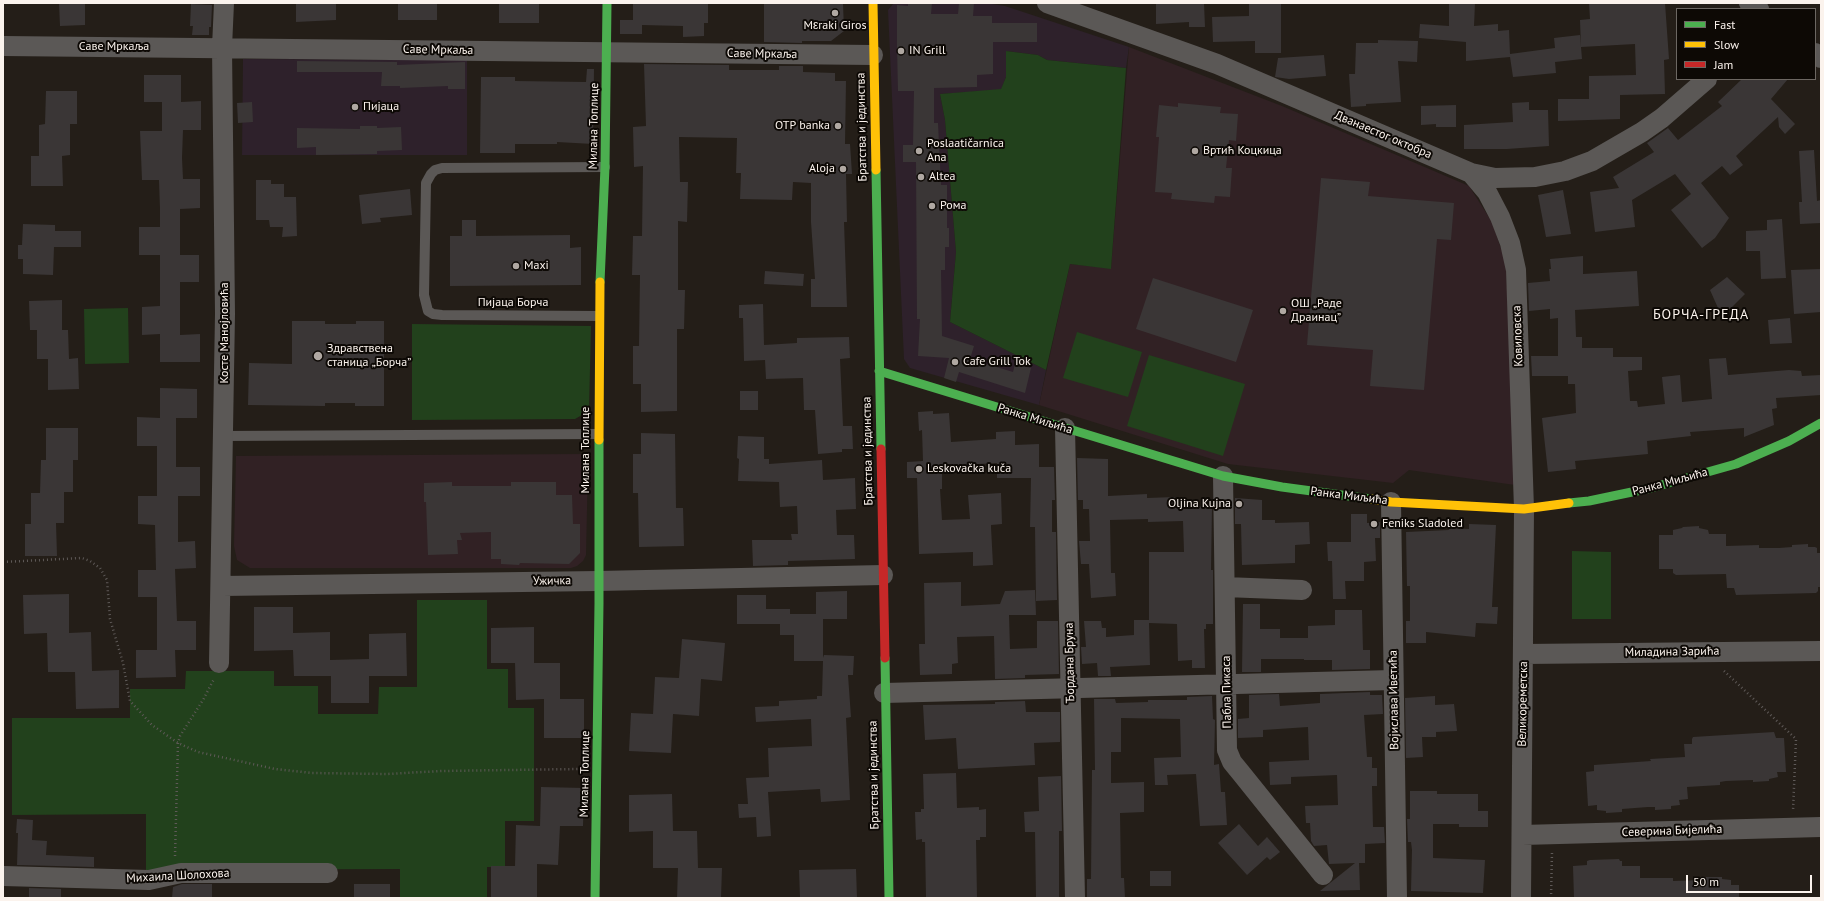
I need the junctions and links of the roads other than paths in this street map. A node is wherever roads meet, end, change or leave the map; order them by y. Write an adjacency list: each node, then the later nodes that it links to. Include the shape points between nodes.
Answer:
1 (224, 3): 6 (street, Косте Манојловића)
2 (607, 3): 7 (street, Милана Топлице)
3 (873, 3): 8 (street, Братства и јединства)
4 (1047, 3): 11 (street, Дванаестог октобра, via 1217,64)
5 (3, 46): 6 (street, Саве Мркаља)
6 (222, 47): 7 (street, Саве Мркаља); 17 (street, Косте Манојловића, via 226,314)
7 (606, 52): 8 (street, Саве Мркаља); 10 (street, Милана Топлице)
8 (873, 56): 13 (street, Братства и јединства)
9 (1706, 80): 11 (street, Дванаестог октобра, via 1657,122 1581,166 1521,179 1495,178)
10 (606, 167): 12 (street, Милана Топлице); 12 (lane, Пијаца Борча, via 452,168 435,170 426,183 424,295 428,311 442,315)
11 (1471, 173): 20 (street, Ковиловска, via 1487,192 1500,217 1510,243 1516,270)
12 (599, 316): 16 (street, Милана Топлице)
13 (879, 371): 15 (street, Ранка Миљића); 21 (street, Братства и јединства)
14 (1821, 423): 20 (street, Ранка Миљића, via 1789,442 1736,464 1589,502)
15 (1065, 428): 18 (street, Ранка Миљића); 31 (street, Ђордана Бруна)
16 (598, 434): 17 (lane); 22 (street, Милана Топлице)
17 (224, 436): 23 (street, Косте Манојловића)
18 (1223, 476): 19 (street, Ранка Миљића, via 1282,488); 24 (street, Пабла Пикаса)
19 (1390, 502): 20 (street, Ранка Миљића); 29 (street, Војислава Иветића)
20 (1524, 509): 27 (street, Великореметска)
21 (883, 575): 22 (street, Ужичка); 32 (street, Братства и јединства)
22 (598, 581): 23 (street, Ужичка); 38 (street, Милана Топлице)
23 (222, 586): 28 (street, Косте Манојловића)
24 (1225, 587): 25 (street); 30 (street, Пабла Пикаса)
25 (1302, 590)
26 (1821, 651): 27 (street, Миладина Зарића)
27 (1524, 654): 34 (street, Великореметска)
28 (219, 663)
29 (1393, 680): 30 (street); 41 (street, Војислава Иветића)
30 (1227, 684): 31 (street); 36 (street, Пабла Пикаса, via 1227,750 1232,762)
31 (1071, 688): 32 (street); 40 (street, Ђордана Бруна)
32 (884, 694): 39 (street, Братства и јединства)
33 (1821, 826): 34 (street, Северина Бијелића)
34 (1522, 835): 42 (street, Великореметска)
35 (328, 873): 37 (street, Михаила Шолохова, via 174,874 149,880)
36 (1324, 875)
37 (3, 876)
38 (595, 898)
39 (888, 898)
40 (1075, 898)
41 (1396, 898)
42 (1521, 898)

